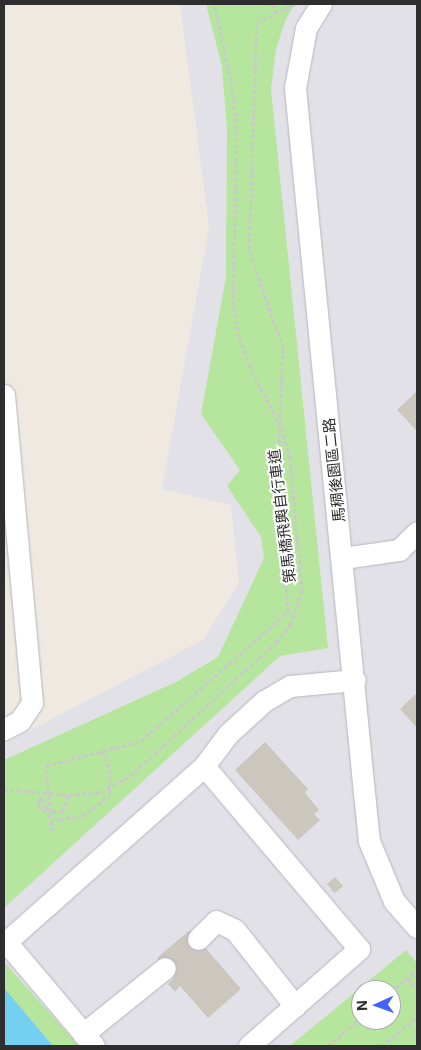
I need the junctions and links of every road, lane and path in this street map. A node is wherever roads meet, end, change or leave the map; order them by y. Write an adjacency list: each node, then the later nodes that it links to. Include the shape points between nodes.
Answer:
1 (214, 4): 14 (path, 策馬橋飛輿自行車道, bridge, via 231,80 237,129 233,304 239,337 290,457 302,590 291,625 276,642 130,776 101,792)
2 (272, 4): 5 (path)
3 (295, 4): 5 (path)
4 (321, 4): 8 (street, 馬稠後園區二路, via 306,28 296,88)
5 (276, 13): 11 (path, via 257,22 249,249 283,348 278,469 288,612 141,741)
6 (4, 396): 10 (street, via 32,703 20,722)
7 (417, 532): 8 (street, via 399,550)
8 (343, 558): 9 (street, 馬稠後園區二路)
9 (355, 680): 12 (street, via 290,686 264,701 228,734); 16 (street, 馬稠後園區二路, via 369,841 394,901)
10 (4, 729)
11 (102, 751): 14 (path, bridge, via 110,768 110,795 82,816 53,820 38,805 39,799 43,799 46,808 54,812 63,811); 15 (path, via 46,766)
12 (204, 766): 23 (street, via 359,950); 26 (street, via 6,942)
13 (4, 789): 14 (path, 策馬橋飛輿自行車道, bridge)
14 (69, 795)
15 (52, 831)
16 (417, 927)
17 (198, 939): 23 (street, via 216,921 235,930)
18 (165, 968): 26 (street)
19 (417, 969): 20 (path)
20 (406, 978): 21 (path); 22 (path)
21 (401, 983)
22 (417, 989)
23 (295, 1006): 27 (street)
24 (417, 1017): 29 (path)
25 (351, 1026): 28 (path)
26 (89, 1040)
27 (249, 1046)
28 (328, 1046)
29 (382, 1046)

